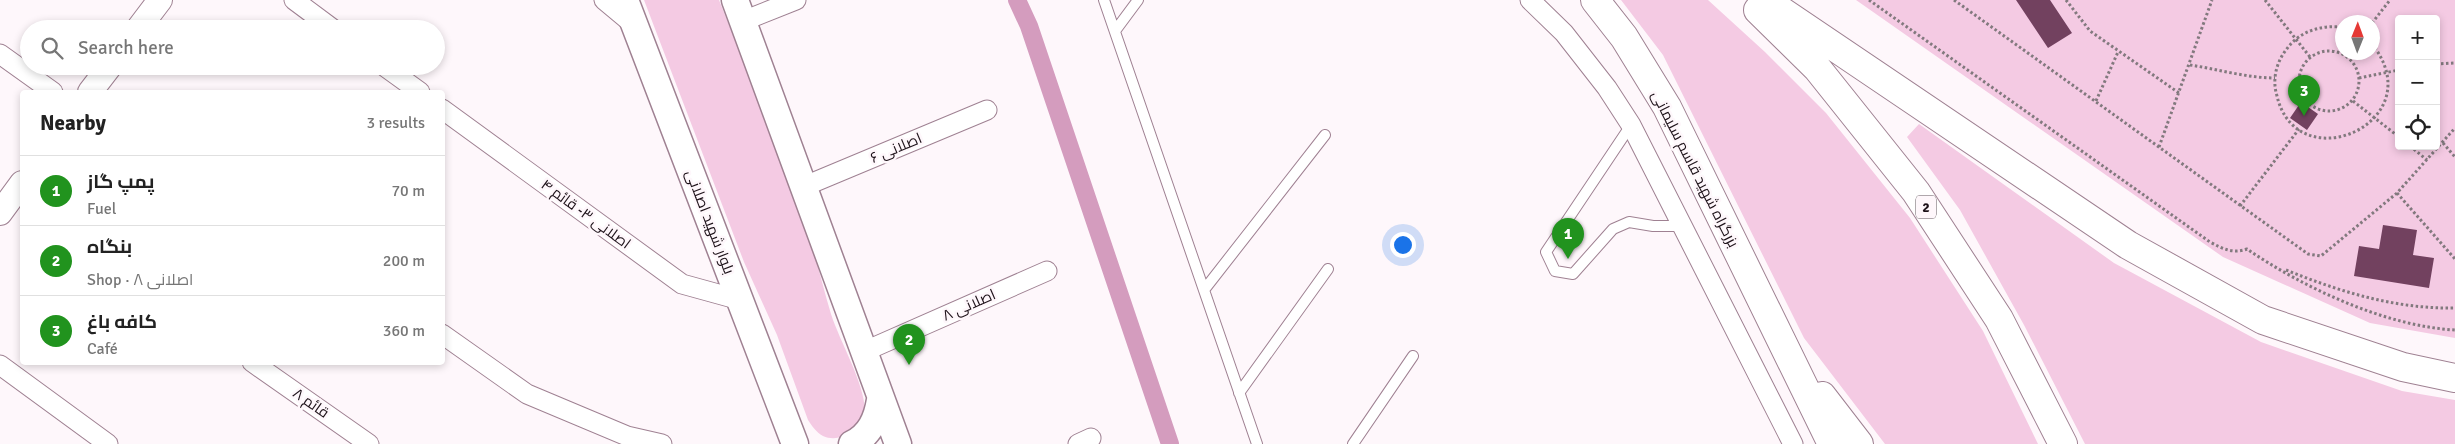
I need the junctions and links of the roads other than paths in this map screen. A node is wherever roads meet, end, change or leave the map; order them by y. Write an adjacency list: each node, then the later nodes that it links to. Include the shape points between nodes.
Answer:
1 (160, 0): 13 (street)
2 (294, 0): 14 (street)
3 (604, 0): 15 (street)
4 (624, 0): 15 (main road, بلوار شهید اصلانی)
5 (796, 0): 12 (street)
6 (1104, 0): 16 (lane)
7 (1138, 0): 16 (lane)
8 (1530, 0): 27 (street, via 1564,32)
9 (1595, 0): 36 (highway, بزرگراه شهید قاسم سلیمانی, via 1624,37 1667,108)
10 (1747, 0): 56 (highway, 2, via 1817,68 1916,192 1999,319)
11 (1766, 0): 41 (highway, via 2128,245 2263,320 2402,367)
12 (739, 11): 29 (main road)
13 (145, 20)
14 (321, 20)
15 (634, 26): 34 (main road, بلوار شهید اصلانی)
16 (1115, 31): 33 (lane)
17 (0, 54): 18 (street)
18 (20, 68)
19 (29, 75): 22 (street)
20 (105, 75): 23 (street)
21 (396, 75): 24 (street)
22 (50, 90)
23 (96, 90)
24 (417, 90)
25 (987, 110): 29 (street, اصلانی ۶)
26 (445, 111): 34 (street, اصلانی ۳- قائم ۴, via 682,284)
27 (1631, 125): 30 (street); 30 (lane, via 1546,252 1556,270 1573,274 1613,229 1629,222)
28 (1325, 135): 33 (lane)
29 (805, 186): 37 (main road)
30 (1682, 226): 53 (street)
31 (1328, 269): 42 (lane)
32 (1048, 271): 37 (street, اصلانی ۸)
33 (1204, 290): 42 (lane)
34 (740, 300): 44 (main road, بلوار شهید اصلانی)
35 (445, 336): 45 (street, via 528,394)
36 (1782, 346): 54 (highway); 55 (highway)
37 (863, 352): 43 (main road)
38 (1413, 356): 52 (lane)
39 (0, 365): 46 (street)
40 (256, 365): 47 (street, قائم ۸)
41 (2455, 378)
42 (1239, 393): 51 (lane)
43 (880, 400): 49 (main road, via 878,415 870,429); 50 (main road)
44 (798, 439)
45 (625, 440): 48 (street)
46 (108, 444)
47 (369, 444)
48 (662, 444)
49 (852, 444)
50 (898, 444)
51 (1257, 444)
52 (1353, 444)
53 (1793, 444)
54 (1832, 444)
55 (1859, 444)
56 (2063, 444)

